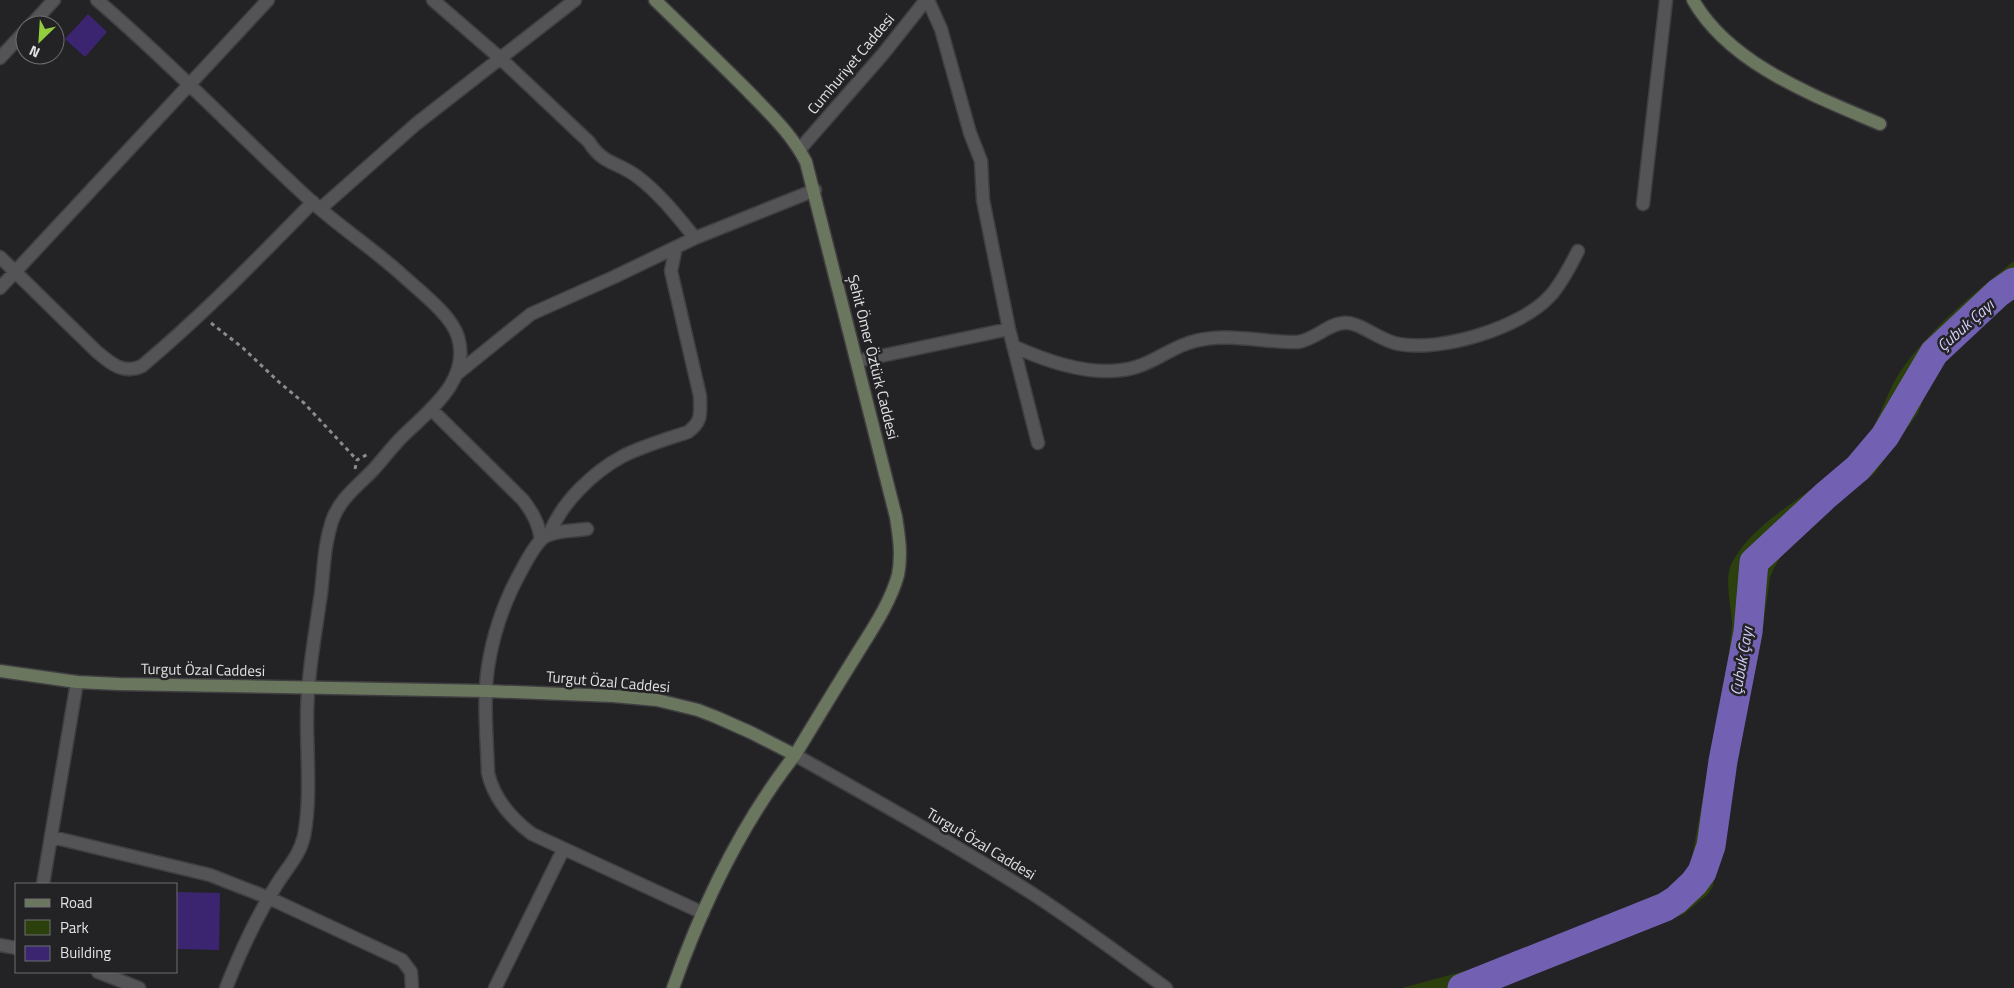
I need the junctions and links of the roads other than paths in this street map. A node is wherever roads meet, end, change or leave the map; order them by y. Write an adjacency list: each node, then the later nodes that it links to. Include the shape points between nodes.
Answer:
1 (54, 0): 10 (street)
2 (97, 0): 14 (street)
3 (268, 0): 14 (street)
4 (434, 0): 13 (street)
5 (575, 0): 13 (street)
6 (655, 0): 16 (street, Şehit Ömer Öztürk Caddesi, via 780,124)
7 (927, 0): 16 (street, Cumhuriyet Caddesi); 26 (street, via 941,29 981,161 983,200)
8 (1666, 0): 18 (street)
9 (1693, 0): 15 (street, via 1708,21 1758,65 1809,93)
10 (40, 15)
11 (15, 42): 12 (street)
12 (0, 58)
13 (500, 58): 19 (street); 20 (street, via 601,157 640,178)
14 (188, 84): 19 (street); 24 (street)
15 (1880, 124)
16 (800, 149): 17 (street, Şehit Ömer Öztürk Caddesi)
17 (815, 190): 20 (street); 28 (street, Şehit Ömer Öztürk Caddesi)
18 (1644, 204)
19 (316, 206): 24 (street, via 142,366 129,370 113,365 96,351); 29 (street, via 389,264 442,313 458,337)
20 (695, 238): 21 (street)
21 (676, 247): 29 (street, via 530,314); 33 (street, via 671,271 700,396 698,422 688,432 623,456 608,466 570,501)
22 (1578, 251): 27 (street, via 1556,288 1533,310 1483,334 1441,345 1415,346 1386,341 1352,323 1342,323 1309,340 1298,342 1231,338 1196,340 1137,367 1118,370 1051,362)
23 (0, 257): 24 (street)
24 (15, 272): 25 (street)
25 (0, 288)
26 (1009, 329): 27 (street); 28 (street)
27 (1013, 346): 31 (street)
28 (857, 361): 38 (street, Şehit Ömer Öztürk Caddesi, via 896,517 900,538 899,566 879,619)
29 (458, 373): 30 (street)
30 (431, 409): 33 (street, via 523,500); 36 (street, via 336,509 323,557)
31 (1038, 443)
32 (587, 529): 33 (street)
33 (545, 538): 37 (street, via 524,565 500,620 488,667)
34 (0, 670): 35 (street, Turgut Özal Caddesi)
35 (77, 682): 36 (street, Turgut Özal Caddesi); 39 (street)
36 (307, 688): 37 (street, Turgut Özal Caddesi); 42 (street, via 305,832 297,854)
37 (487, 690): 38 (street, Turgut Özal Caddesi, via 613,696 678,704 725,721); 40 (street, via 491,786 518,824)
38 (795, 755): 43 (street, Şehit Ömer Öztürk Caddesi, via 748,825); 52 (street, Turgut Özal Caddesi, via 1033,894)
39 (52, 837): 41 (street); 42 (street, via 210,875)
40 (563, 850): 43 (street); 50 (street)
41 (43, 883)
42 (269, 898): 48 (street); 49 (street, via 402,960 411,972)
43 (703, 913): 51 (street, Şehit Ömer Öztürk Caddesi)
44 (0, 945): 45 (street)
45 (15, 948)
46 (101, 973): 47 (street)
47 (139, 988)
48 (226, 988)
49 (412, 988)
50 (496, 988)
51 (673, 988)
52 (1166, 988)

